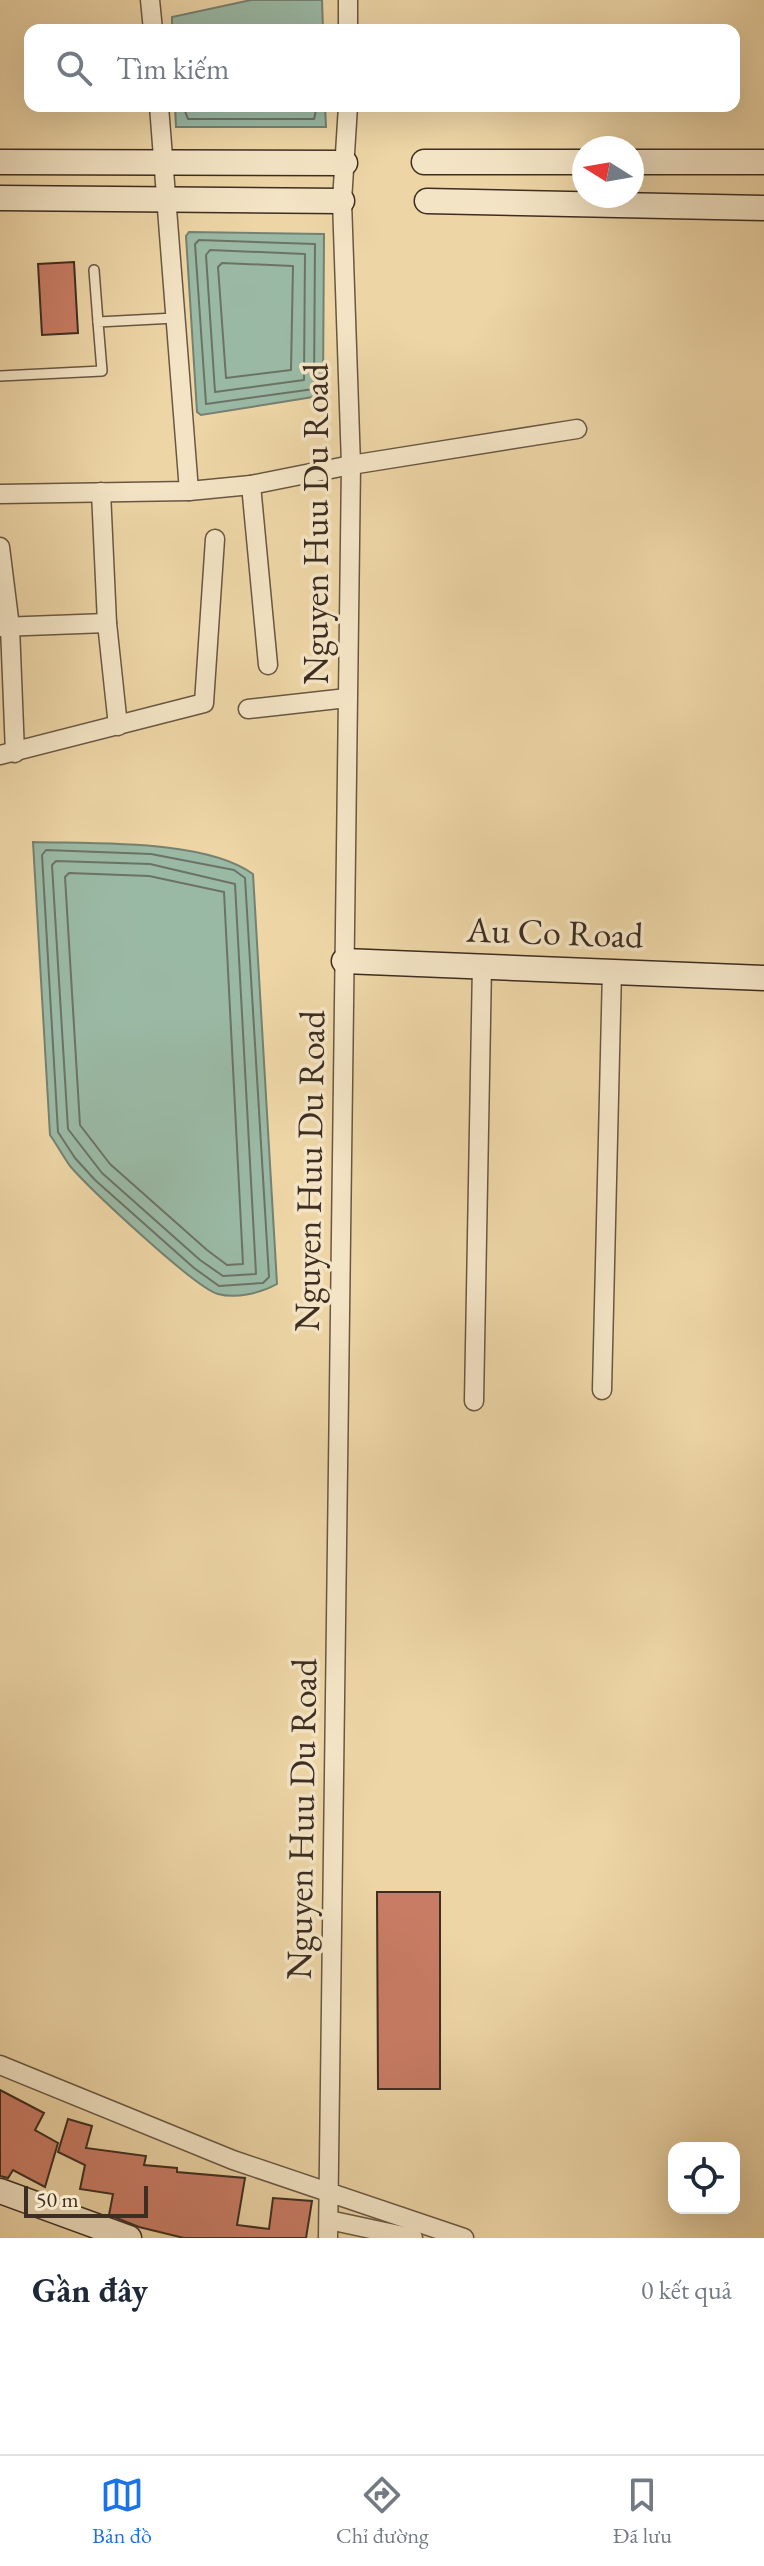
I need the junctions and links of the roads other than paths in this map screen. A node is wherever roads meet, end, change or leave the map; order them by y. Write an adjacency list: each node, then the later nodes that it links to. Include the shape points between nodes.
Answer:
1 (150, 0): 3 (street)
2 (348, 0): 4 (street)
3 (152, 24)
4 (348, 24)
5 (159, 112): 12 (street)
6 (348, 112): 13 (street, Nguyen Huu Du Road)
7 (0, 162): 12 (main road)
8 (424, 162): 9 (main road)
9 (572, 162)
10 (644, 162): 11 (main road)
11 (764, 162)
12 (163, 163): 13 (main road); 15 (street)
13 (345, 163): 16 (street, Nguyen Huu Du Road)
14 (0, 198): 15 (main road)
15 (166, 199): 16 (main road); 20 (street)
16 (342, 201): 24 (street, Nguyen Huu Du Road)
17 (427, 201): 18 (main road)
18 (764, 208)
19 (94, 270): 21 (lane)
20 (175, 318): 21 (lane); 26 (street)
21 (98, 322): 22 (lane, via 102,371)
22 (0, 376)
23 (577, 429): 24 (street)
24 (351, 465): 25 (street); 34 (street, Nguyen Huu Du Road)
25 (251, 485): 26 (street); 33 (street)
26 (189, 491): 27 (street)
27 (101, 492): 28 (street); 31 (street)
28 (0, 494)
29 (215, 539): 36 (street, via 204,703)
30 (0, 547): 32 (street)
31 (107, 623): 32 (street); 36 (street)
32 (5, 627): 37 (street)
33 (268, 665)
34 (347, 698): 35 (street); 38 (street, Nguyen Huu Du Road)
35 (248, 709)
36 (118, 726): 37 (street)
37 (7, 754)
38 (344, 961): 39 (main road, Au Co Road); 46 (street, Nguyen Huu Du Road)
39 (482, 965): 40 (main road, Au Co Road); 43 (street)
40 (612, 970): 41 (main road, Au Co Road); 42 (street)
41 (764, 978)
42 (602, 1390)
43 (474, 1401)
44 (0, 2065): 46 (street)
45 (0, 2191): 48 (main road)
46 (329, 2195): 47 (street, Nguyen Huu Du Road); 50 (street)
47 (328, 2229): 49 (street)
48 (129, 2238)
49 (413, 2238)
50 (464, 2238)

